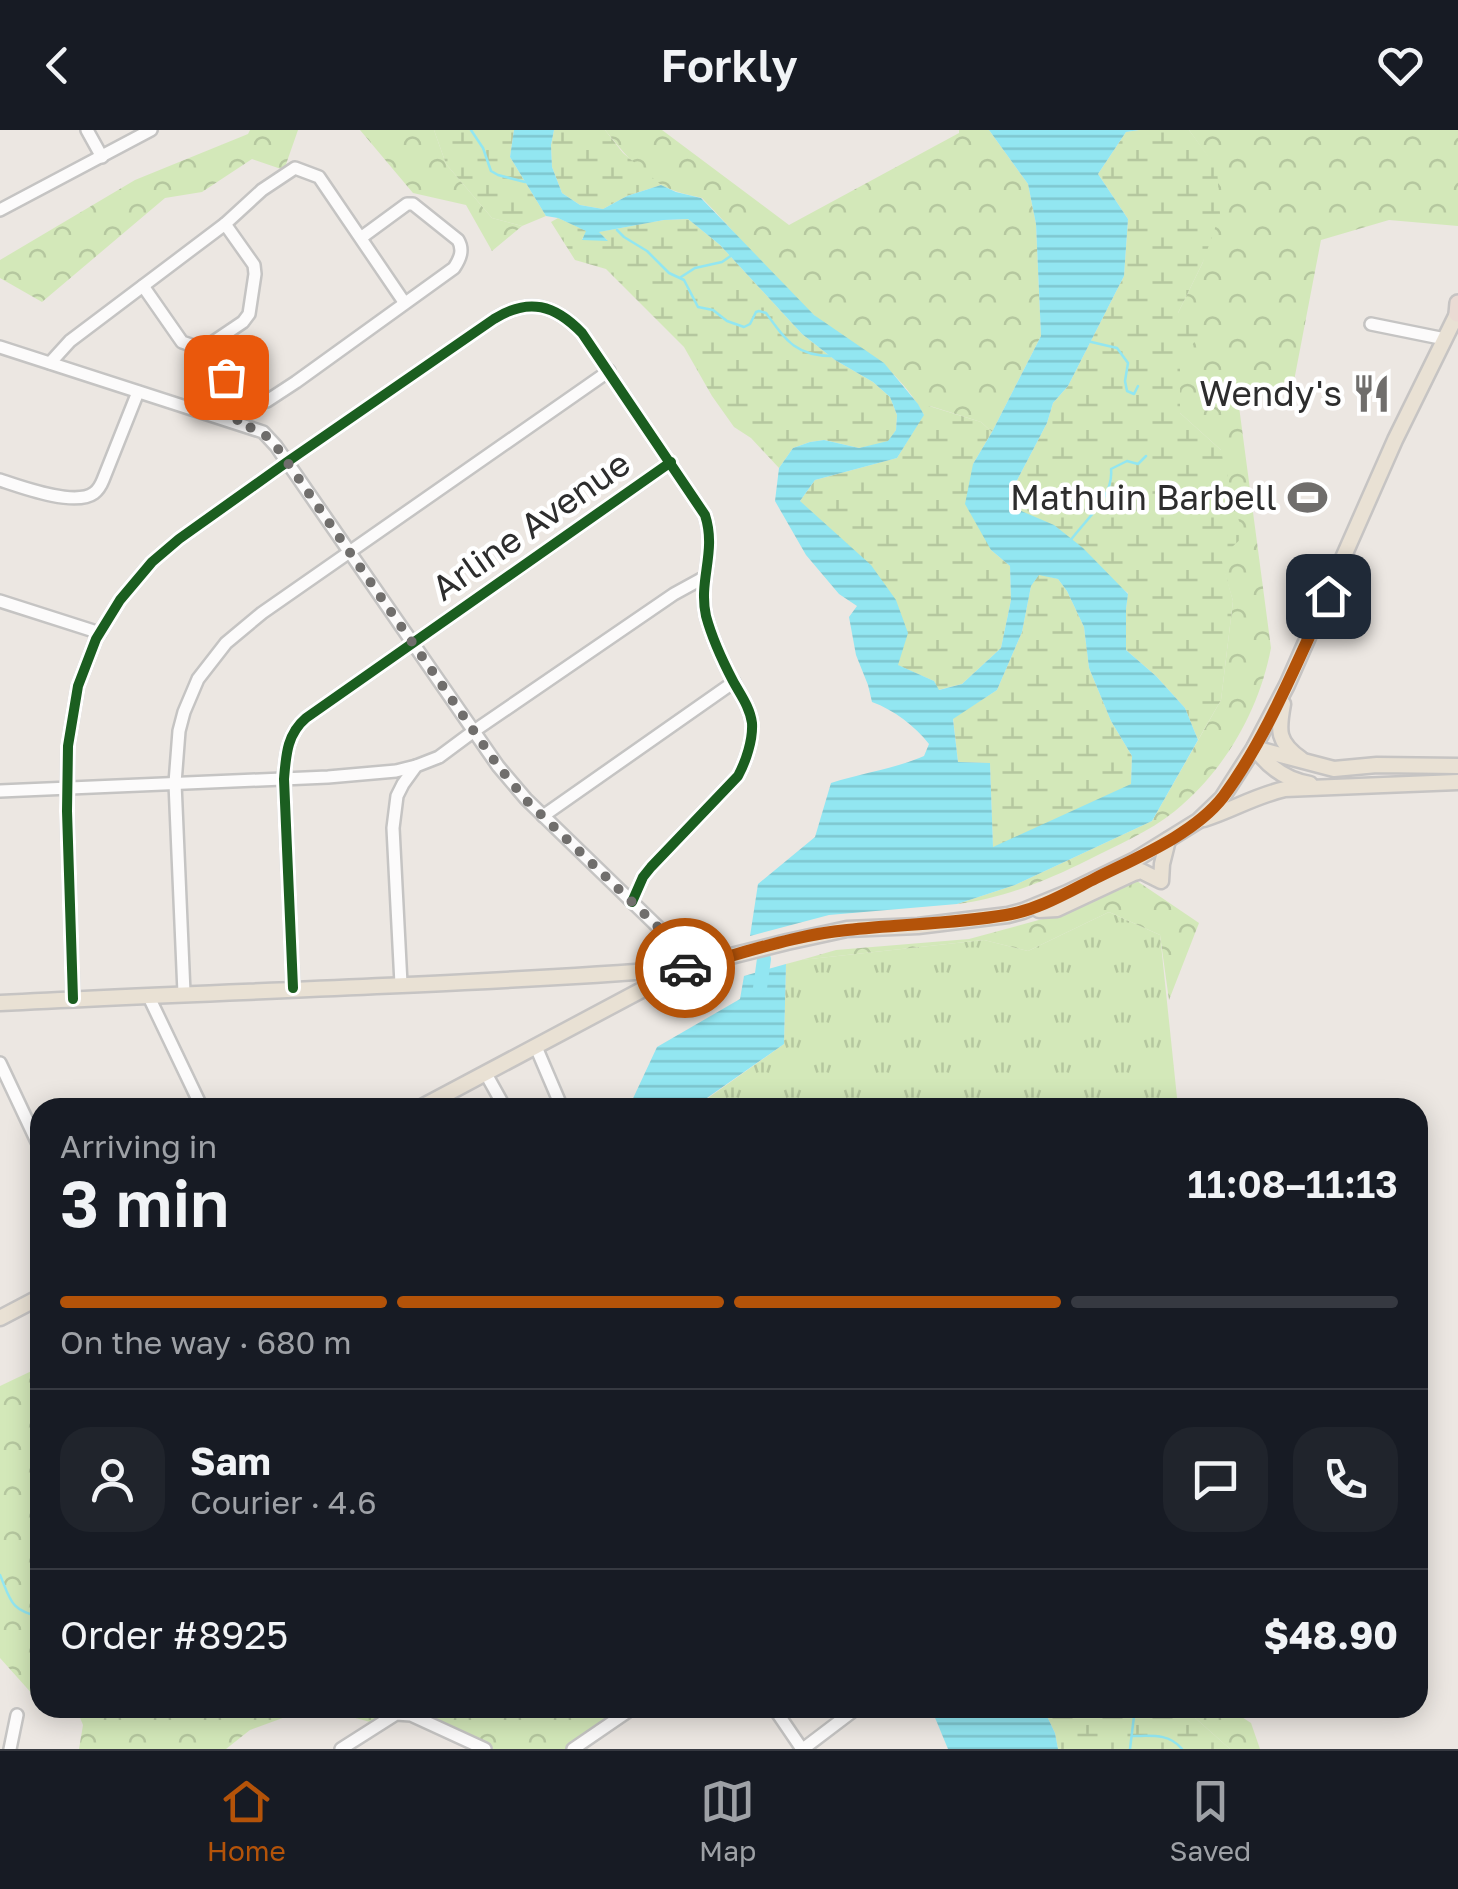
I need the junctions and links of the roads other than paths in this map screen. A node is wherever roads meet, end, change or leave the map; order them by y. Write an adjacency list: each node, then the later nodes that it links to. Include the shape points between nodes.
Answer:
1 (87, 130): 3 (street)
2 (151, 130): 3 (street)
3 (102, 157): 4 (street)
4 (0, 210)
5 (224, 224): 6 (street, via 295,168 320,176); 7 (street); 14 (street, via 255,274 243,322)
6 (362, 237): 8 (street); 8 (street, via 413,204 458,240 461,258 454,268)
7 (143, 286): 14 (street, via 182,342); 15 (street)
8 (404, 302): 18 (street, via 296,382)
9 (1458, 303): 10 (highway)
10 (1458, 313): 12 (main road)
11 (1370, 324): 12 (street)
12 (1445, 339): 29 (main road)
13 (0, 347): 15 (street)
14 (203, 349): 18 (street)
15 (50, 363): 17 (street)
16 (609, 371): 20 (street, via 567,317 535,307 506,311); 21 (street); 23 (street)
17 (138, 392): 19 (street); 22 (street, via 92,495 66,498)
18 (248, 406): 19 (street)
19 (236, 422): 20 (street, via 262,432)
20 (287, 462): 23 (street); 26 (street, via 152,562)
21 (671, 462): 24 (street, via 710,531); 27 (street, Arline Avenue)
22 (0, 480)
23 (350, 552): 27 (street); 37 (street, via 262,612 215,655 184,712)
24 (705, 577): 28 (street, via 705,613); 30 (street)
25 (0, 601): 26 (street)
26 (100, 632): 39 (street, via 76,697)
27 (412, 642): 30 (street); 35 (street, Arline Avenue, via 298,725)
28 (734, 682): 41 (street); 44 (street, via 752,724 743,766 652,866)
29 (1287, 686): 31 (main road); 32 (main road, via 1282,743)
30 (474, 731): 33 (street); 41 (street)
31 (1254, 748): 32 (main road); 38 (main road, via 1283,775); 42 (main road, via 1222,798)
32 (1305, 762): 34 (main road, via 1334,769)
33 (416, 766): 35 (street); 48 (street, via 394,811)
34 (1458, 766)
35 (284, 779): 37 (street); 49 (street, Arline Avenue)
36 (1458, 782): 38 (main road)
37 (175, 783): 39 (street); 50 (street)
38 (1326, 787): 42 (main road, via 1261,795)
39 (66, 788): 40 (street); 53 (street)
40 (0, 791)
41 (543, 816): 44 (street)
42 (1198, 821): 43 (main road)
43 (1168, 840): 45 (main road); 45 (main road, via 1161,880 1134,873 1057,909)
44 (632, 902): 46 (street, via 659,928)
45 (1023, 911): 46 (main road, via 848,930)
46 (683, 968): 47 (main road); 51 (main road)
47 (618, 973): 48 (main road); 51 (main road, via 634,981)
48 (401, 984): 49 (main road)
49 (293, 988): 50 (main road)
50 (184, 993): 52 (main road)
51 (634, 994): 55 (main road)
52 (148, 995): 53 (main road); 58 (street)
53 (74, 999): 54 (main road)
54 (0, 1003)
55 (536, 1047): 57 (main road); 61 (street)
56 (0, 1064): 62 (street)
57 (486, 1074): 59 (main road); 60 (street)
58 (197, 1098)
59 (439, 1098)
60 (499, 1098)
61 (558, 1098)
62 (30, 1127)
63 (30, 1302): 64 (main road)
64 (0, 1318)
65 (17, 1715): 72 (street)
66 (390, 1718): 73 (street)
67 (419, 1718): 74 (street)
68 (619, 1718): 71 (street)
69 (781, 1718): 75 (street)
70 (844, 1718): 75 (street)
71 (581, 1747)
72 (10, 1749)
73 (341, 1749)
74 (485, 1749)
75 (802, 1749)

